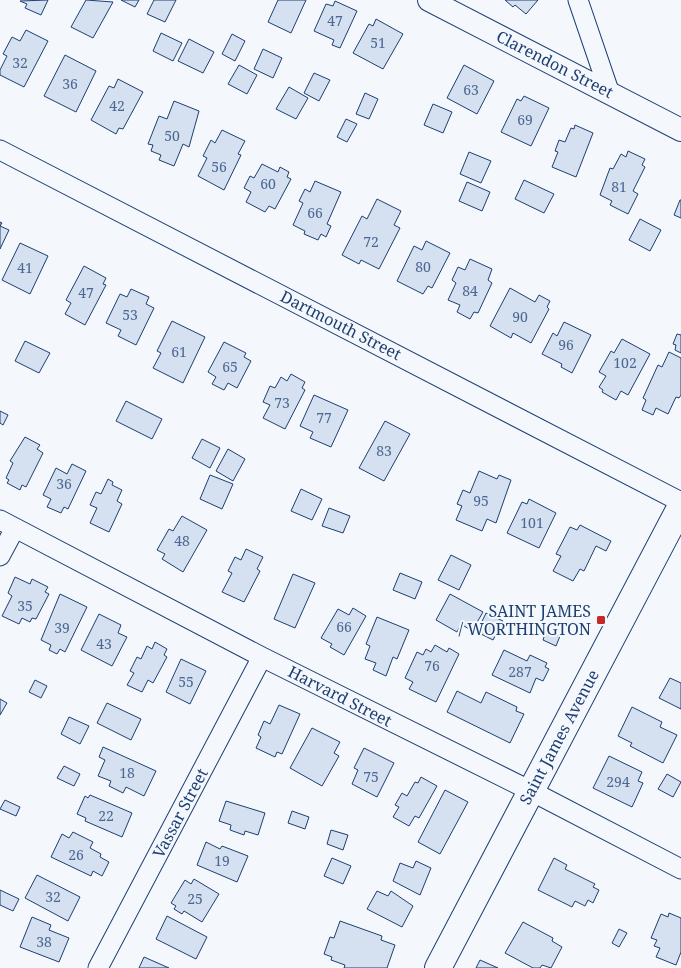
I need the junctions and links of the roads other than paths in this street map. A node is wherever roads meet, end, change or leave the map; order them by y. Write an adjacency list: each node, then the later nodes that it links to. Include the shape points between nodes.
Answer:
1 (429, 0): 3 (street, Clarendon Street)
2 (578, 0): 3 (street)
3 (609, 92): 4 (street, Clarendon Street)
4 (681, 130)
5 (0, 150): 6 (street, Dartmouth Street)
6 (681, 502)
7 (681, 506): 11 (main road, Saint James Avenue)
8 (7, 524): 9 (street); 10 (street, Harvard Street)
9 (0, 556)
10 (262, 657): 11 (street, Harvard Street); 13 (street, Vassar Street)
11 (530, 791): 12 (street, Harvard Street); 14 (main road, Saint James Avenue)
12 (681, 870)
13 (98, 968)
14 (438, 968)

